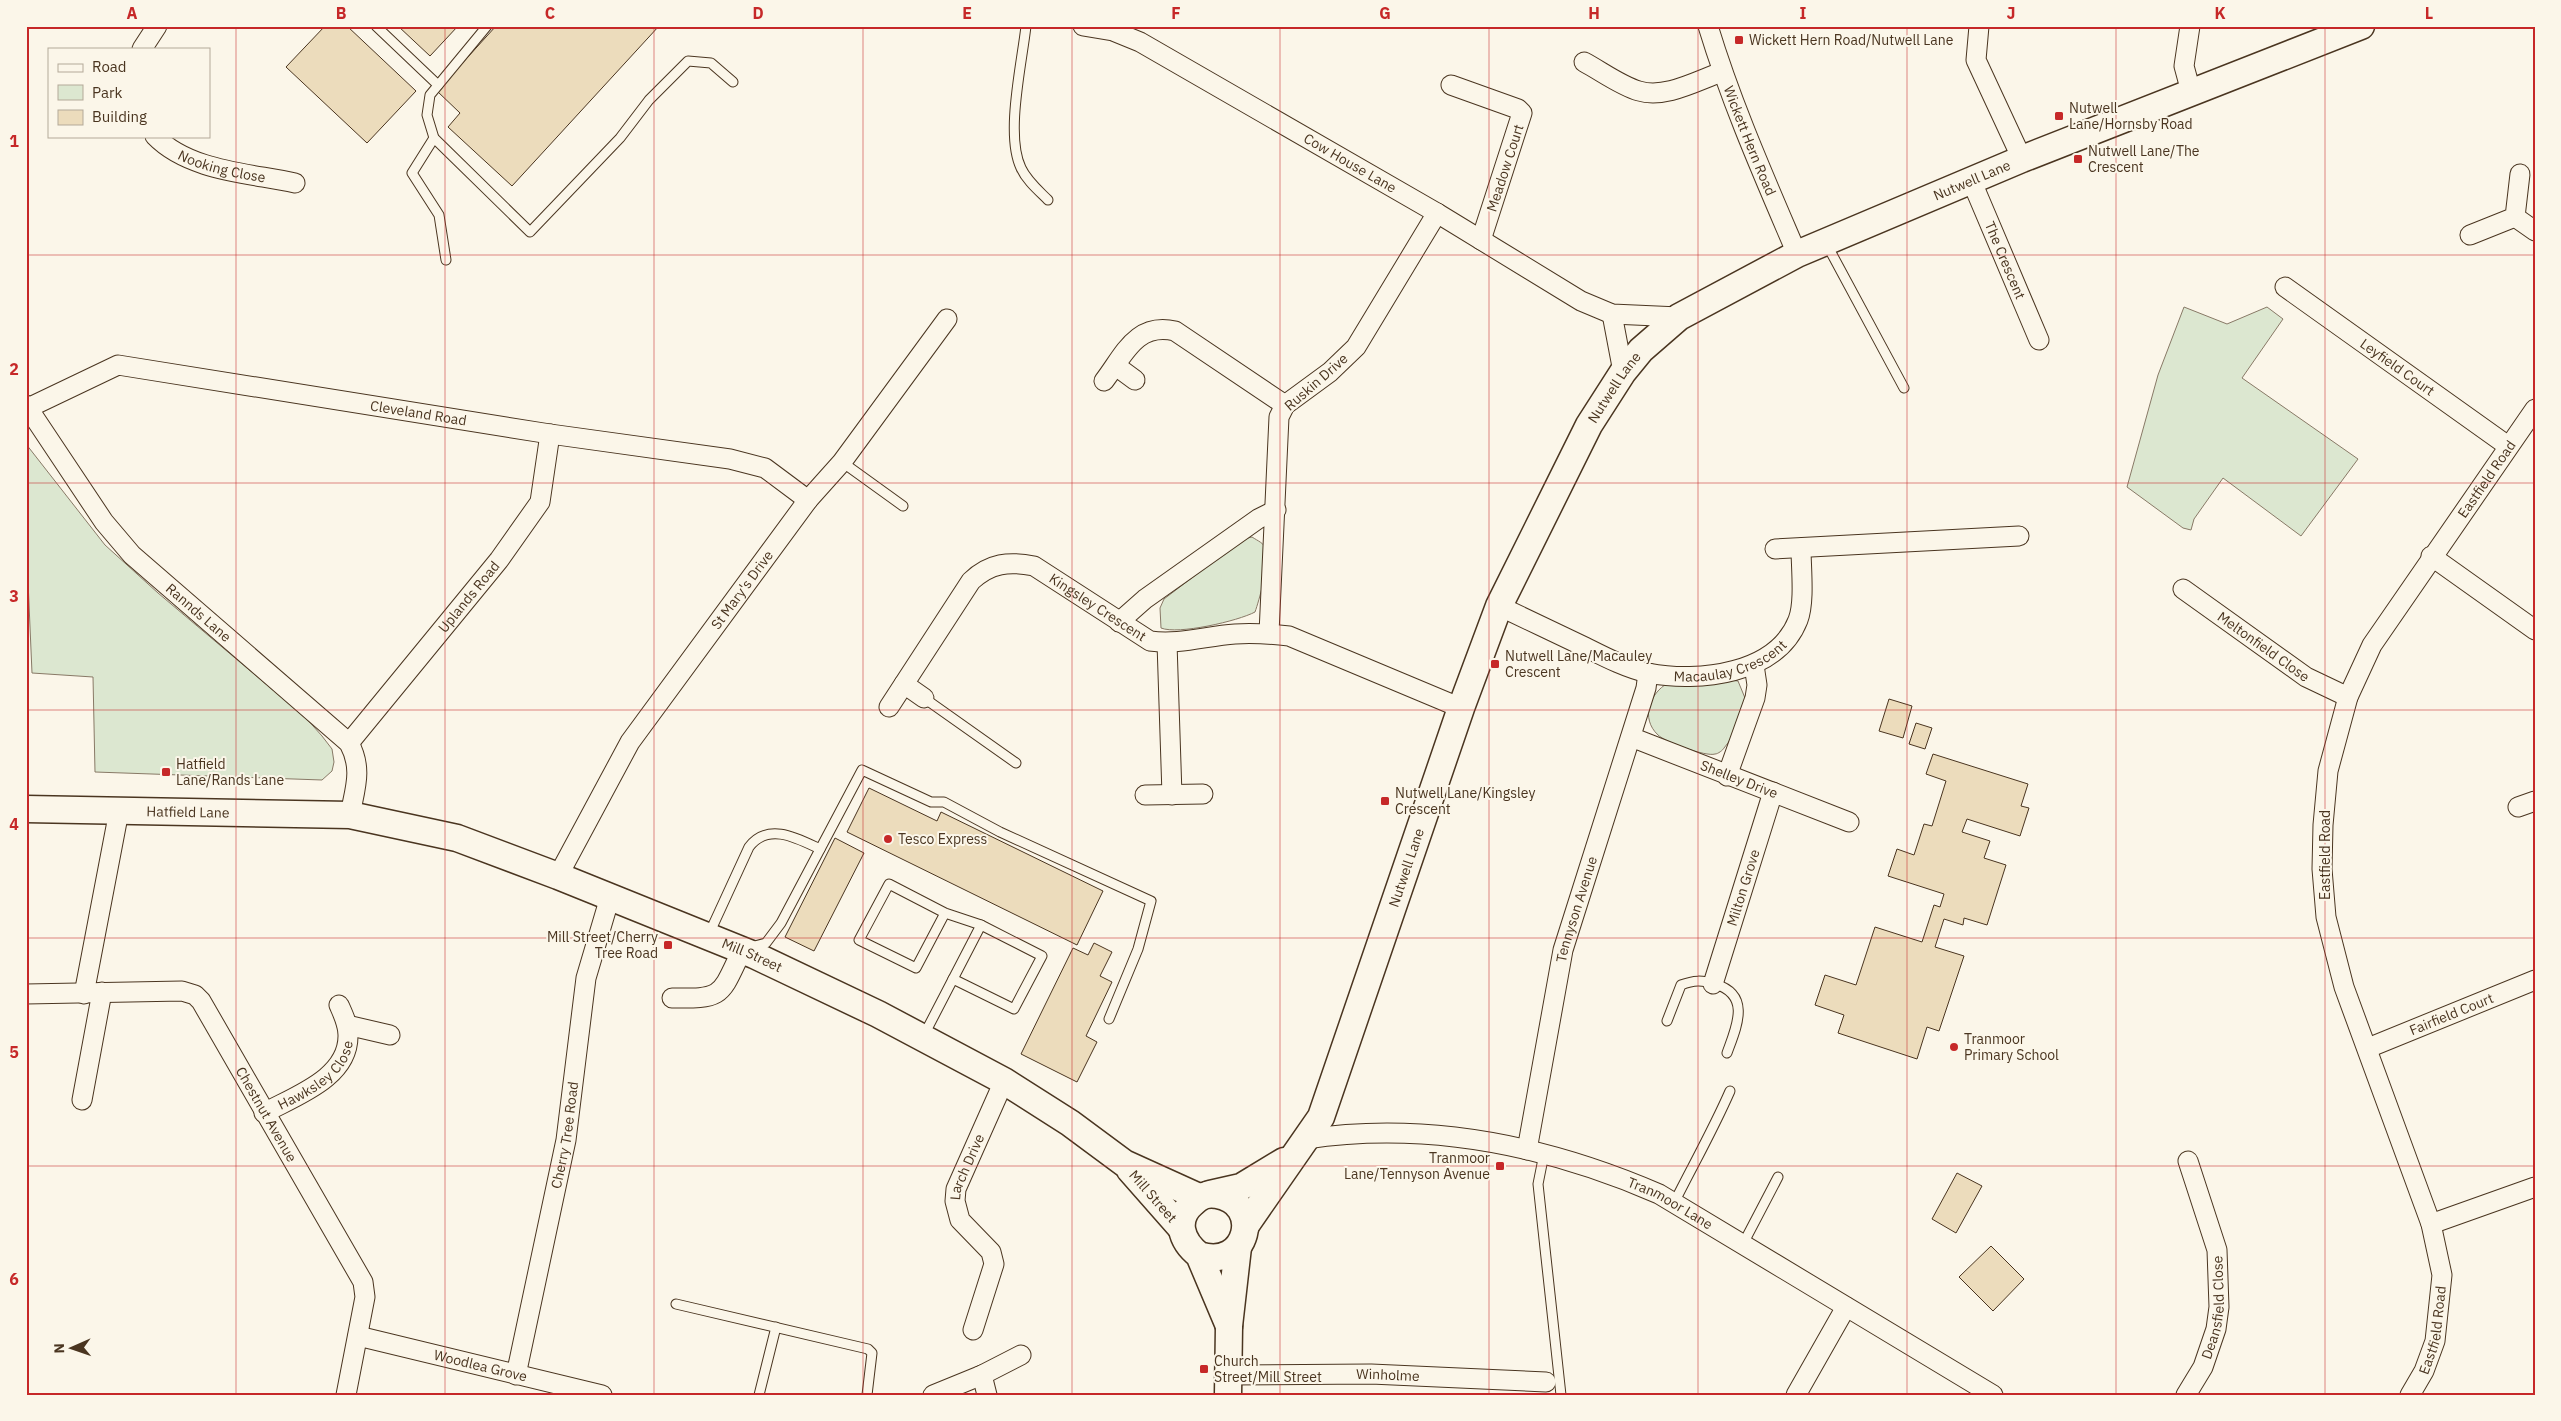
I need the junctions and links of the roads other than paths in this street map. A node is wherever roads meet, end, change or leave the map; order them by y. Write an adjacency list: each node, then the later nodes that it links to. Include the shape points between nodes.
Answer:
1 (157, 26): 10 (street)
2 (376, 26): 14 (lane)
3 (487, 26): 14 (lane)
4 (1026, 26): 23 (lane, via 1014,149 1028,181)
5 (1083, 26): 24 (street, Cow House Lane, via 1140,42)
6 (1708, 26): 12 (street, Wickett Hern Road)
7 (1979, 26): 19 (street, via 1976,60)
8 (2190, 26): 16 (street, via 2184,66)
9 (2362, 26): 16 (street, Nutwell Lane)
10 (143, 48)
11 (1584, 62): 12 (street, via 1638,91 1652,93 1668,91)
12 (1722, 72): 30 (street, Wickett Hern Road)
13 (733, 82): 18 (lane, via 711,63 688,61 530,232)
14 (438, 85): 18 (lane, via 430,95 427,115)
15 (1451, 85): 28 (street, Meadow Court, via 1522,113)
16 (2191, 92): 19 (street, Nutwell Lane)
17 (157, 138): 22 (street, Nooking Close, via 168,149 194,162)
18 (434, 138): 31 (lane, via 412,173 439,215)
19 (2022, 159): 21 (street, Nutwell Lane)
20 (2520, 174): 25 (street)
21 (1972, 182): 29 (street, Nutwell Lane); 36 (street, The Crescent)
22 (295, 183)
23 (1048, 200)
24 (1436, 214): 28 (street, Cow House Lane); 42 (street, Ruskin Drive, via 1356,347 1330,372)
25 (2515, 217): 26 (street); 27 (street)
26 (2535, 231)
27 (2470, 235)
28 (1481, 240): 33 (street, Cow House Lane, via 1581,301)
29 (1826, 242): 30 (street, Nutwell Lane); 41 (lane)
30 (1797, 254): 34 (street, Nutwell Lane)
31 (446, 260)
32 (2285, 286): 46 (street, Leyfield Court)
33 (1612, 314): 34 (street, Cow House Lane); 38 (street)
34 (1679, 317): 38 (street, Nutwell Lane, via 1641,350)
35 (947, 319): 47 (street, St Mary's Drive)
36 (2039, 340)
37 (1116, 366): 39 (street); 40 (street); 42 (street, via 1138,336 1163,328 1175,331)
38 (1623, 372): 56 (street, Nutwell Lane, via 1589,425)
39 (1135, 380)
40 (1104, 381)
41 (1904, 388)
42 (1285, 405): 50 (street, Ruskin Drive, via 1278,425)
43 (27, 407): 45 (street, Cleveland Road, via 118,365); 69 (street, Rannds Lane, via 104,522 132,555)
44 (2535, 408): 46 (street, Eastfield Road)
45 (550, 434): 48 (street, Cleveland Road, via 730,459 765,468); 69 (street, Uplands Road, via 540,502 499,560)
46 (2508, 446): 54 (street, Eastfield Road)
47 (842, 462): 48 (street, St Mary's Drive); 49 (lane)
48 (808, 500): 81 (street, St Mary's Drive, via 630,742)
49 (903, 506)
50 (1276, 510): 57 (street, via 1258,519 1145,599); 59 (street, Ruskin Drive)
51 (2018, 536): 52 (street)
52 (1800, 548): 53 (street); 61 (street, Macaulay Crescent, via 1799,619 1779,649)
53 (1775, 549)
54 (2431, 556): 58 (street); 64 (street, Eastfield Road, via 2372,645)
55 (2183, 589): 64 (street, Meltonfield Close, via 2306,677)
56 (1499, 606): 62 (street, Macaulay Crescent, via 1619,664); 67 (street, Nutwell Lane)
57 (1119, 622): 60 (street, Kingsley Crescent, via 1150,641); 63 (street, Kingsley Crescent, via 1034,566 1013,562 995,566 971,581)
58 (2535, 630)
59 (1268, 634): 60 (street, Kingsley Crescent, via 1235,634); 67 (street, Kingsley Crescent, via 1302,641)
60 (1167, 644): 75 (street)
61 (1754, 665): 62 (street, Macaulay Crescent, via 1724,673 1682,676); 71 (street, via 1755,698)
62 (1648, 673): 68 (street, Tennyson Avenue)
63 (904, 684): 65 (street); 66 (street, Kingsley Crescent)
64 (2348, 697): 99 (street, Eastfield Road, via 2328,771 2322,869 2326,917 2334,954)
65 (924, 698): 70 (lane)
66 (889, 707)
67 (1461, 708): 105 (street, Nutwell Lane, via 1320,1117)
68 (1631, 737): 71 (street, Shelley Drive); 106 (street, Tennyson Avenue, via 1563,950)
69 (349, 743): 78 (street, via 356,757 358,775)
70 (1016, 764)
71 (1727, 776): 72 (street, Shelley Drive)
72 (1773, 792): 79 (street, Shelley Drive); 89 (street, Milton Grove)
73 (1203, 794): 75 (street)
74 (1145, 795): 75 (street)
75 (1172, 795)
76 (26, 809): 77 (street, Hatfield Lane)
77 (118, 811): 78 (street, Hatfield Lane); 90 (street)
78 (350, 815): 81 (street, Mill Street, via 457,838)
79 (1849, 822)
80 (820, 849): 85 (lane, via 783,834 773,833 755,839); 86 (lane, via 781,922 766,943); 94 (lane, via 862,770 931,802 944,802 1000,832 1152,901 1138,949)
81 (558, 876): 82 (street, Mill Street)
82 (610, 897): 85 (street, Mill Street); 125 (street, Cherry Tree Road, via 586,978 566,1140)
83 (945, 912): 83 (lane, via 916,968 859,940 889,884); 84 (lane)
84 (981, 925): 87 (lane); 87 (lane, via 1042,956 1014,1009)
85 (708, 936): 86 (street, Mill Street)
86 (742, 950): 92 (street, via 724,987 711,997); 98 (street, Mill Street)
87 (953, 979): 98 (lane)
88 (2535, 980): 99 (street, Fairfield Court)
89 (1713, 984): 95 (lane, via 1696,981 1681,985); 100 (lane, via 1726,987 1737,1002 1737,1026)
90 (93, 993): 91 (street, Chestnut Avenue); 103 (street); 104 (street, Chestnut Avenue, via 182,991 195,995)
91 (26, 994)
92 (672, 998)
93 (339, 1005): 96 (street, Hawksley Close)
94 (1109, 1019)
95 (1667, 1021)
96 (347, 1025): 97 (street, Hawksley Close); 104 (street, Hawksley Close, via 345,1050 340,1063 327,1078)
97 (390, 1035)
98 (923, 1037): 101 (street, Mill Street)
99 (2368, 1048): 113 (street, Eastfield Road)
100 (1727, 1053)
101 (1004, 1081): 108 (street, Mill Street, via 1070,1123); 122 (street, Larch Drive, via 956,1189 955,1201 960,1220 991,1252 994,1264)
102 (1730, 1091): 112 (lane, via 1712,1134 1702,1146)
103 (82, 1100)
104 (264, 1113): 123 (street, Chestnut Avenue, via 363,1282)
105 (1298, 1149): 106 (street, Tranmoor Lane, via 1366,1133 1402,1132 1440,1134); 111 (street, Nutwell Lane, via 1240,1187); 115 (street, Nutwell Lane)
106 (1535, 1152): 112 (street, Tranmoor Lane, via 1616,1175); 135 (lane)
107 (2188, 1161): 138 (street, Deansfield Close, via 2217,1250 2219,1299 2216,1328 2203,1367)
108 (1124, 1164): 111 (street, Mill Street); 114 (street, Mill Street)
109 (1778, 1177): 116 (lane)
110 (2535, 1187): 113 (street)
111 (1205, 1195): 114 (street, via 1187,1207); 115 (street, via 1226,1196 1236,1203 1243,1214)
112 (1674, 1203): 116 (street, Tranmoor Lane)
113 (2431, 1224): 139 (street, Eastfield Road, via 2442,1275 2440,1308 2435,1341 2424,1371)
114 (1181, 1228): 117 (street, via 1190,1248)
115 (1242, 1236): 117 (street, via 1230,1254 1219,1258); 120 (street)
116 (1743, 1244): 119 (street, Tranmoor Lane)
117 (1198, 1255): 120 (street)
118 (676, 1304): 121 (lane)
119 (1846, 1307): 136 (street); 137 (street, Tranmoor Lane)
120 (1229, 1326): 128 (street)
121 (776, 1328): 131 (lane); 132 (lane, via 868,1349 872,1353)
122 (973, 1330)
123 (358, 1336): 125 (street, Woodlea Grove); 129 (street, Chestnut Avenue)
124 (1021, 1355): 126 (street)
125 (516, 1374): 130 (street, Woodlea Grove)
126 (982, 1375): 133 (street); 134 (street)
127 (1546, 1382): 128 (street, Winholme, via 1371,1374)
128 (1228, 1385)
129 (346, 1395)
130 (602, 1395)
131 (759, 1395)
132 (866, 1395)
133 (933, 1395)
134 (987, 1395)
135 (1562, 1395)
136 (1796, 1395)
137 (1993, 1395)
138 (2186, 1395)
139 (2410, 1395)

